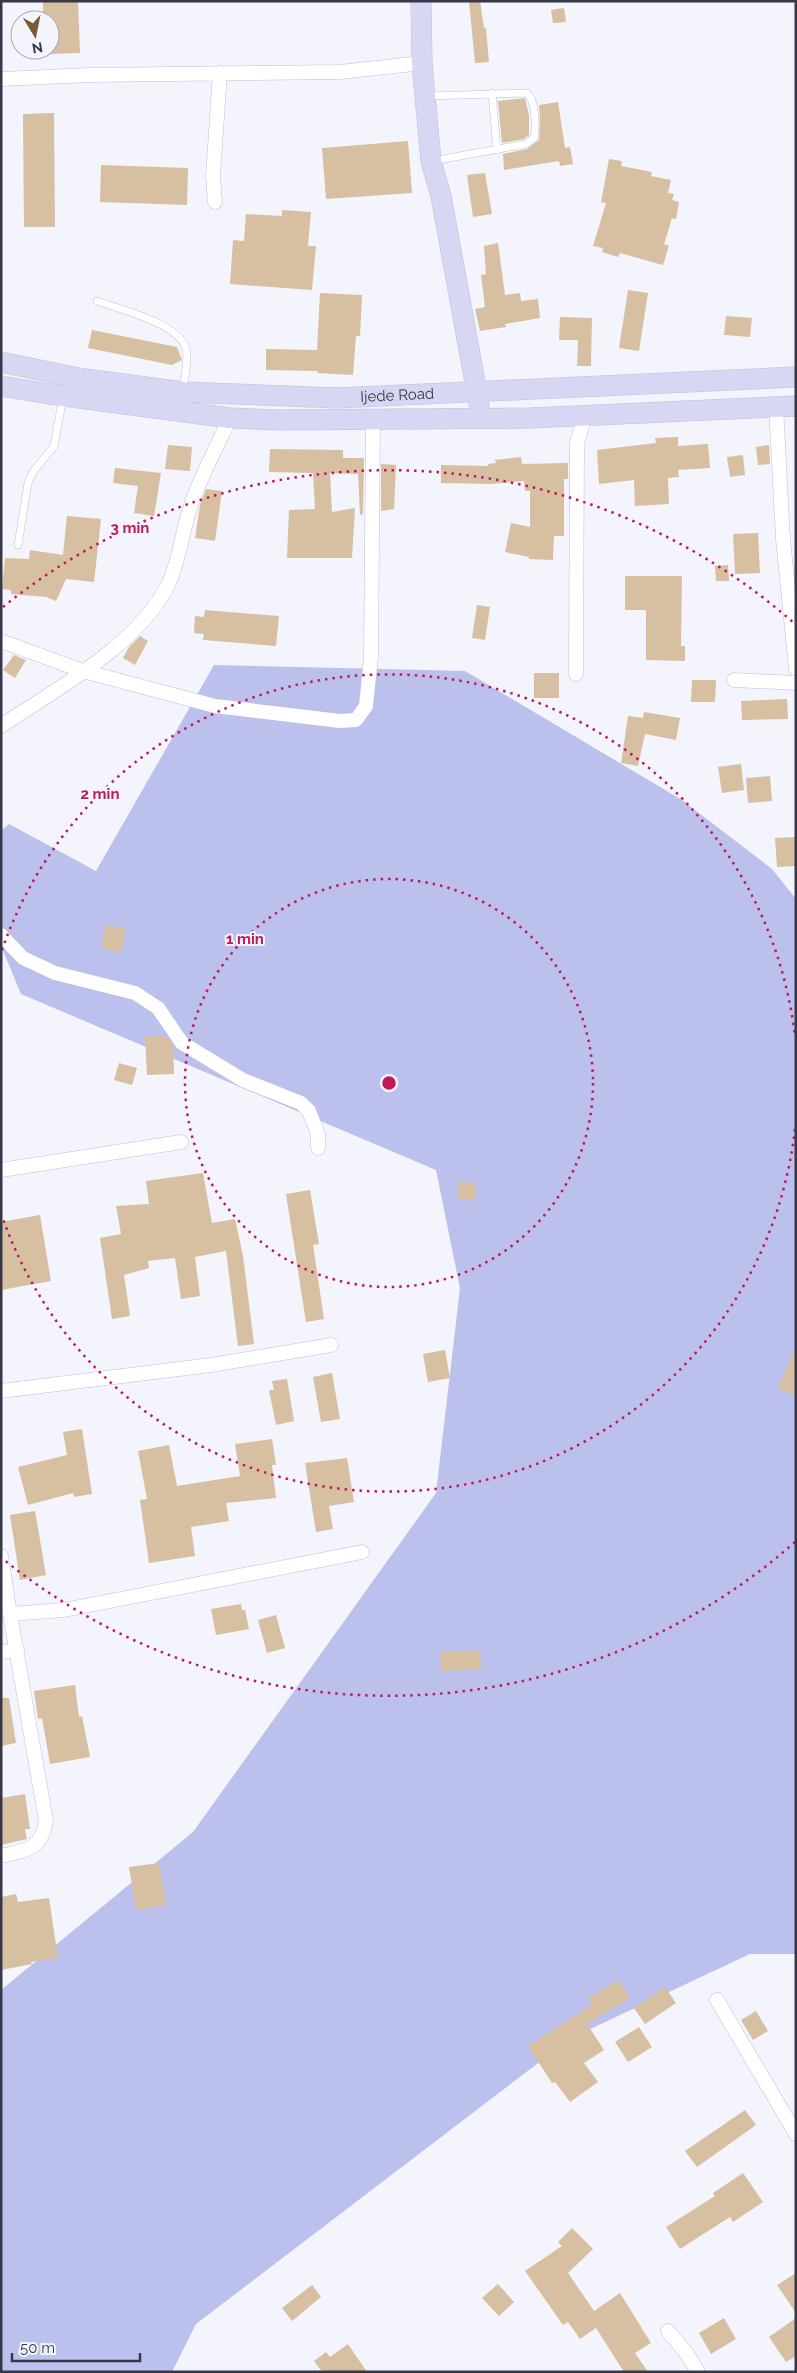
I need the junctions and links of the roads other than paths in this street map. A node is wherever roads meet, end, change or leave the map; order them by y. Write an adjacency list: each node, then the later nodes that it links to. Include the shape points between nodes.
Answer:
1 (422, 1): 2 (main road)
2 (422, 63): 3 (street, via 340,72); 6 (main road)
3 (220, 74): 4 (street); 9 (street, via 213,176)
4 (1, 79)
5 (492, 93): 6 (lane); 7 (lane); 7 (lane, via 530,95 535,132 530,143)
6 (424, 96): 8 (main road)
7 (497, 150): 8 (lane)
8 (432, 161): 15 (main road)
9 (215, 202)
10 (98, 301): 14 (lane, via 168,328 182,339 187,351)
11 (1, 362): 14 (main road, Ijede Road, via 78,378)
12 (796, 377): 15 (main road, Ijede Road)
13 (1, 386): 16 (main road, Ijede Road)
14 (183, 392): 15 (main road, Ijede Road, via 337,398)
15 (477, 392): 20 (main road)
16 (63, 396): 19 (main road, Ijede Road); 22 (lane, via 54,446 28,483)
17 (786, 406): 18 (main road, Ijede Road); 24 (street, via 783,539)
18 (585, 415): 20 (main road, Ijede Road); 26 (street, via 577,442)
19 (230, 418): 21 (main road, Ijede Road); 25 (street, via 191,503 168,584 151,610 125,638)
20 (482, 419): 21 (main road, Ijede Road)
21 (374, 421): 25 (street, via 371,657 366,706 356,720 340,721 215,706)
22 (18, 545)
23 (1, 641): 25 (street)
24 (796, 669)
25 (83, 671): 29 (street)
26 (576, 674)
27 (734, 680): 28 (street, via 796,683)
28 (796, 680)
29 (1, 726)
30 (1, 935): 32 (street, via 23,958 55,973 135,993 158,1008 182,1043 243,1080 301,1103 309,1111 315,1126)
31 (181, 1142): 33 (street)
32 (318, 1148)
33 (1, 1170)
34 (331, 1345): 35 (street, via 211,1365)
35 (1, 1390)
36 (362, 1552): 38 (street, via 64,1610)
37 (1, 1556): 38 (street)
38 (10, 1614): 39 (street)
39 (17, 1650): 40 (street); 41 (street, via 46,1821 43,1836 33,1846)
40 (1, 1652)
41 (1, 1856)
42 (716, 2000): 43 (street)
43 (796, 2134)
44 (668, 2331): 45 (street)
45 (698, 2372)

